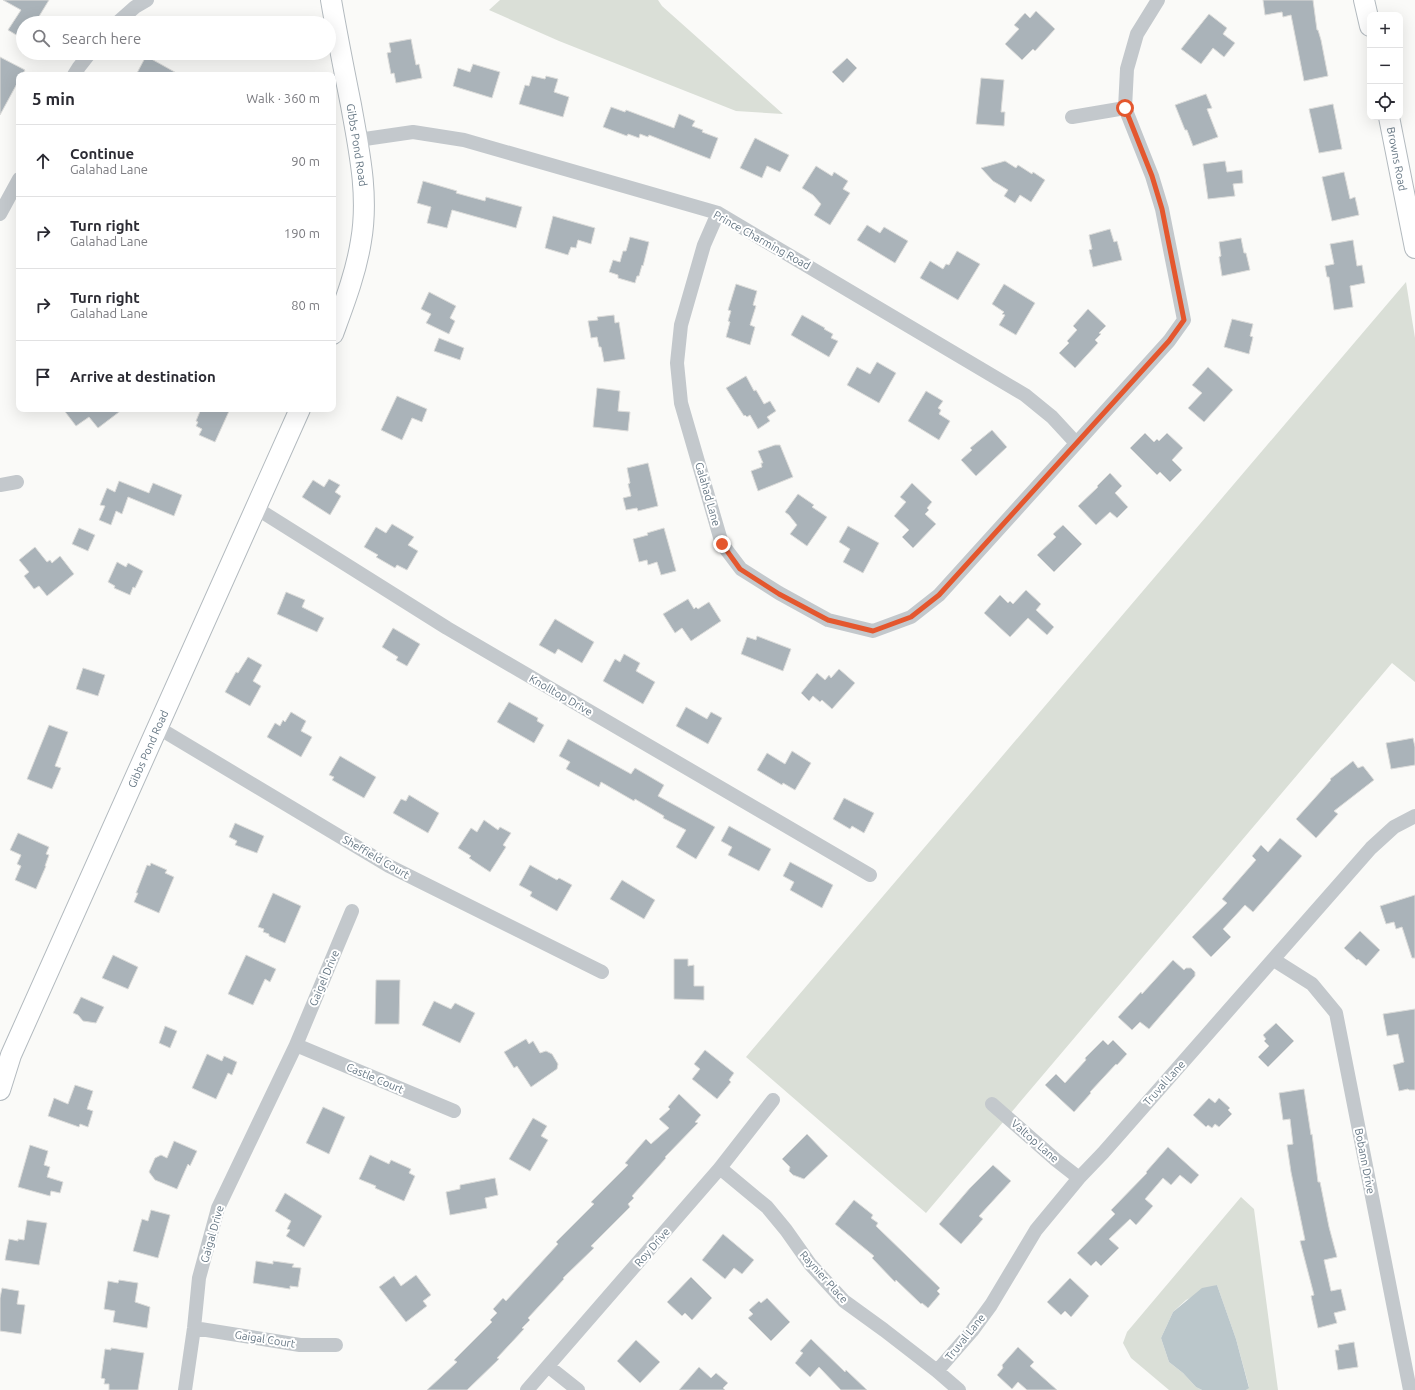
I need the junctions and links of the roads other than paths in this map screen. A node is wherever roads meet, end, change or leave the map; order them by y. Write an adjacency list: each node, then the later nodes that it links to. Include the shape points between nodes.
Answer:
1 (147, 0): 6 (street)
2 (331, 0): 7 (street, Gibbs Pond Road)
3 (1158, 0): 11 (street, Galahad Lane, via 1137,34 1127,69)
4 (1364, 0): 5 (street)
5 (1367, 13)
6 (125, 16)
7 (334, 16)
8 (336, 26): 14 (street, Gibbs Pond Road)
9 (84, 60): 10 (street)
10 (76, 72)
11 (1125, 108): 12 (street); 21 (street, Galahad Lane, via 1162,209 1184,320 1169,341)
12 (1072, 117)
13 (1390, 120): 18 (street, Browns Road)
14 (358, 140): 16 (street, Prince Charming Road, via 413,132 464,140); 19 (street, Gibbs Pond Road, via 364,197 361,240 349,291)
15 (16, 185): 17 (street)
16 (718, 213): 21 (street, Prince Charming Road, via 1025,395 1052,417); 21 (street, Galahad Lane, via 704,245 681,325 677,363 681,402 722,544 740,569 779,594 828,620 873,631 911,617 939,595)
17 (0, 214)
18 (1415, 248)
19 (336, 326)
20 (299, 412): 24 (street, Gibbs Pond Road)
21 (1076, 443)
22 (17, 482): 23 (street)
23 (0, 485)
24 (256, 508): 25 (street, Gibbs Pond Road); 27 (street, Knolltop Drive, via 447,628)
25 (157, 728): 30 (street, Sheffield Court, via 389,866); 32 (street, Gibbs Pond Road)
26 (1415, 816): 29 (street, Truval Lane, via 1394,827 1372,848)
27 (870, 875)
28 (352, 911): 31 (street, Gaigel Drive)
29 (1274, 960): 38 (street, Truval Lane); 47 (street, Bobann Drive, via 1312,984 1336,1013)
30 (602, 972)
31 (296, 1045): 36 (street, Castle Court); 39 (street, Gaigal Drive, via 218,1208 199,1278)
32 (6, 1053): 33 (street, Gibbs Pond Road)
33 (0, 1090)
34 (773, 1100): 37 (street, Roy Drive)
35 (992, 1104): 38 (street, Valtop Lane)
36 (454, 1111)
37 (720, 1168): 41 (street, Roy Drive); 42 (street, Raynier Place, via 767,1207 810,1264 844,1301)
38 (1079, 1178): 42 (street, Truval Lane, via 1036,1230 986,1312)
39 (194, 1328): 40 (street, Gaigal Court, via 300,1345); 43 (street, Gaigal Drive)
40 (336, 1345)
41 (549, 1367): 44 (street, Roy Drive); 45 (street)
42 (937, 1371): 46 (street, Raynier Place)
43 (185, 1390)
44 (527, 1390)
45 (578, 1390)
46 (958, 1390)
47 (1410, 1390)

